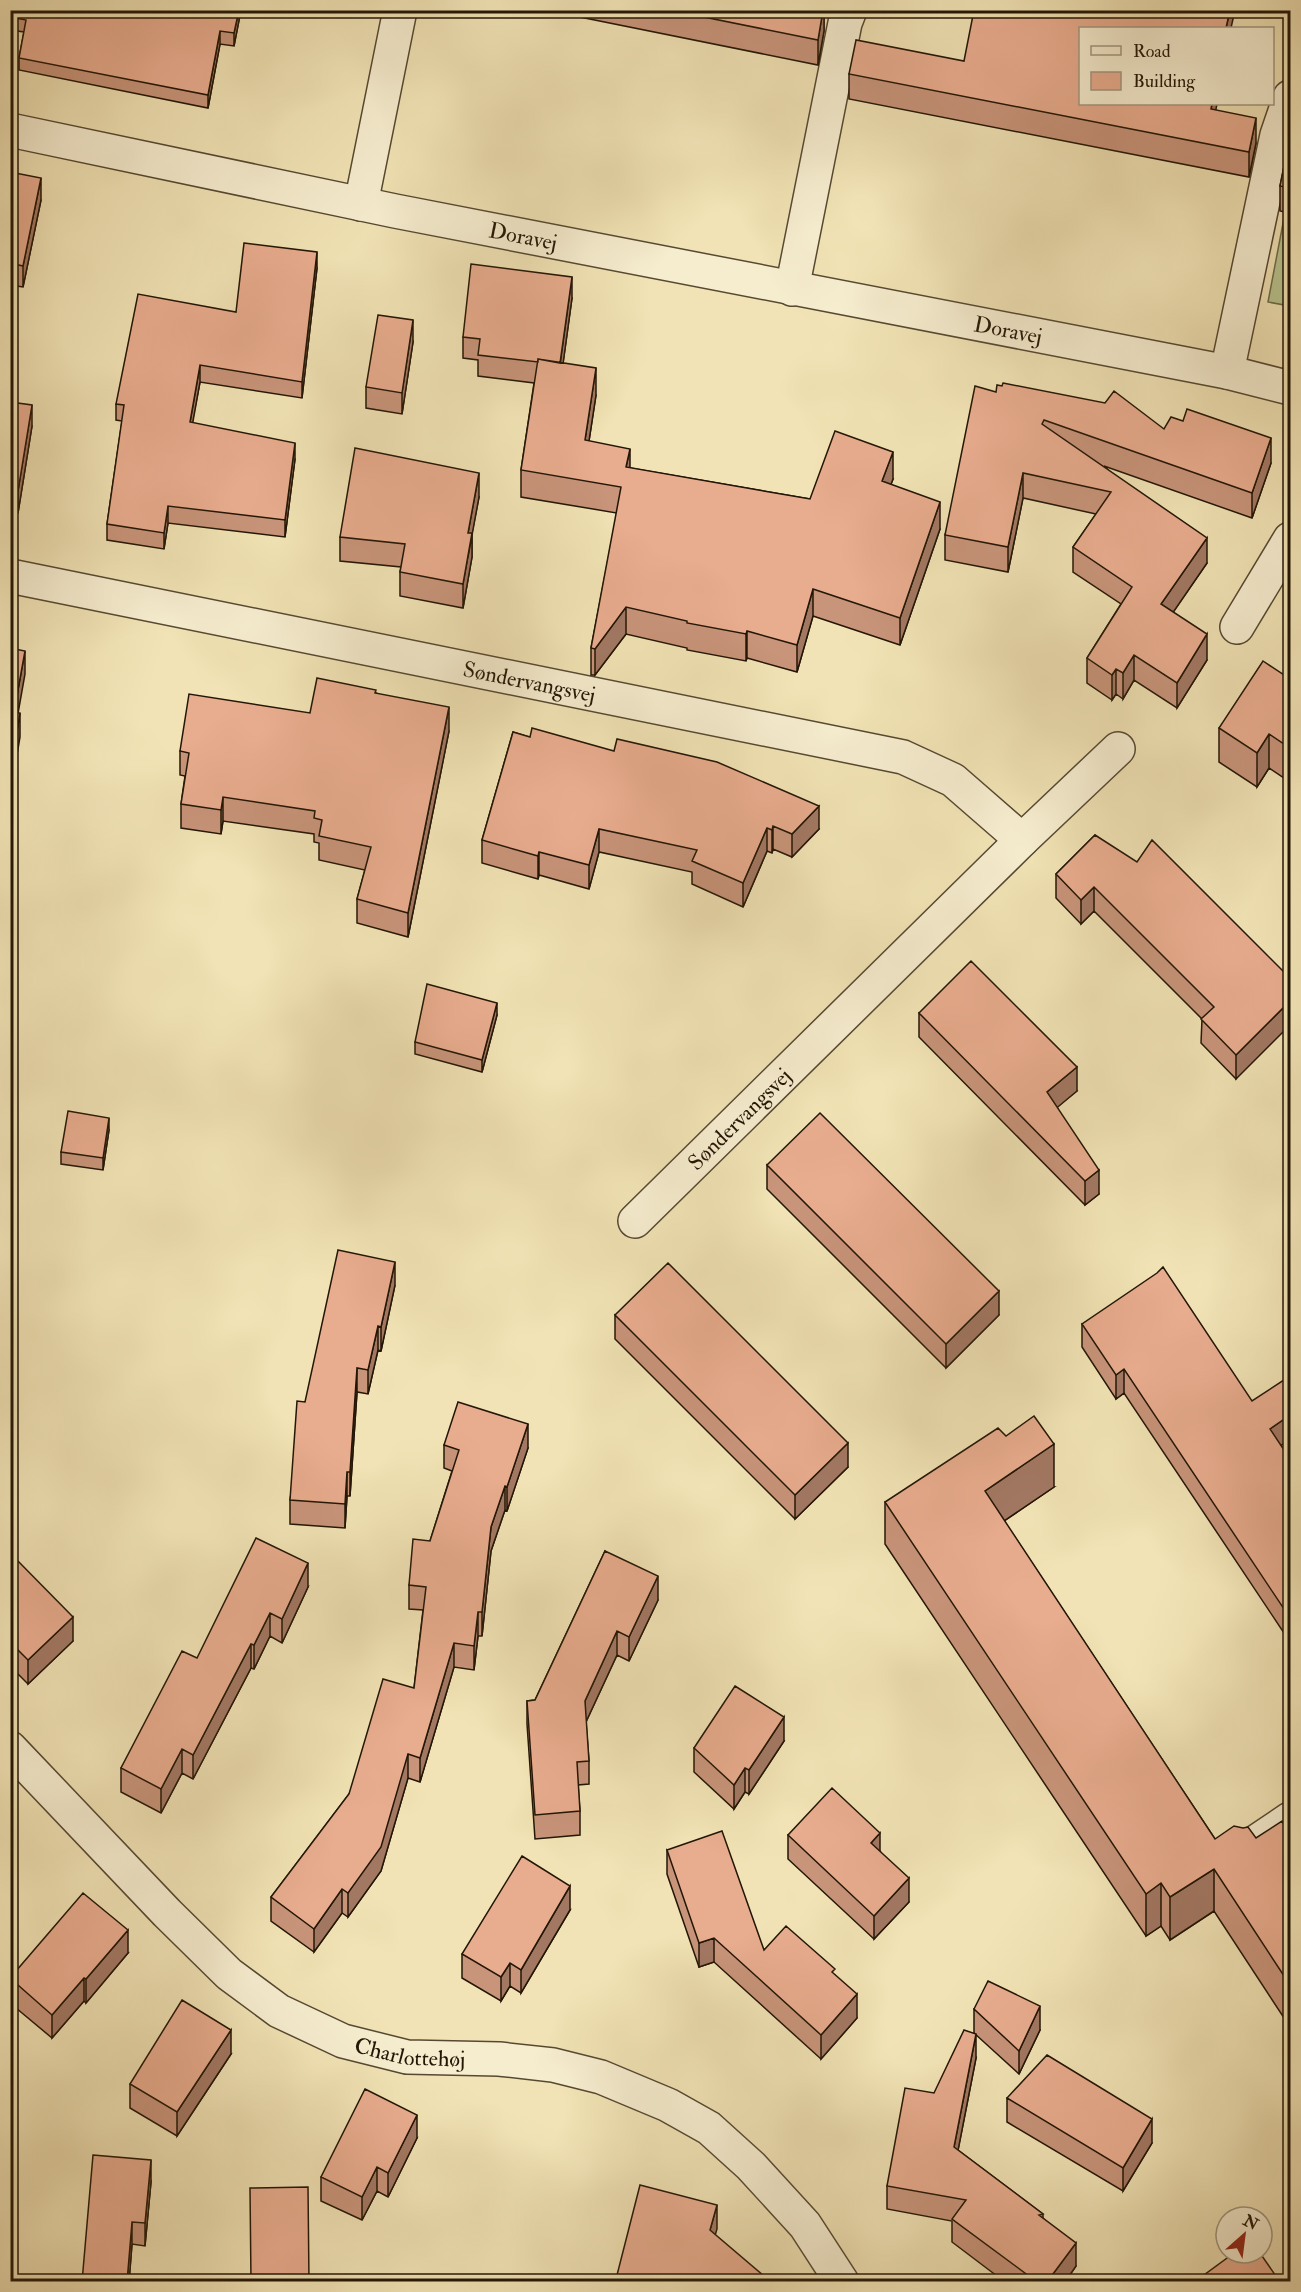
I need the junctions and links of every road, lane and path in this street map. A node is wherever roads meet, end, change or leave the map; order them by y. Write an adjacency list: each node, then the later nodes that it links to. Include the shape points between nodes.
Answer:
1 (400, 10): 5 (street)
2 (850, 10): 6 (street)
3 (1290, 97): 7 (street, via 1277,135)
4 (10, 130): 5 (street, Doravej)
5 (361, 204): 6 (street, Doravej)
6 (792, 289): 7 (street, Doravej)
7 (1227, 372): 8 (street, Doravej)
8 (1290, 388)
9 (1290, 539): 11 (street)
10 (10, 576): 13 (street, Søndervangsvej, via 903,757 953,780)
11 (1237, 627)
12 (1118, 749): 13 (street, Søndervangsvej)
13 (1022, 840): 14 (street, Søndervangsvej)
14 (635, 1221)
15 (10, 1748): 18 (street, Charlottehøj, via 229,1974 279,2011 343,2041 407,2057 553,2065 601,2077 668,2105 709,2128 751,2166 805,2225)
16 (1290, 1819): 17 (street)
17 (1242, 1851)
18 (842, 2282)

